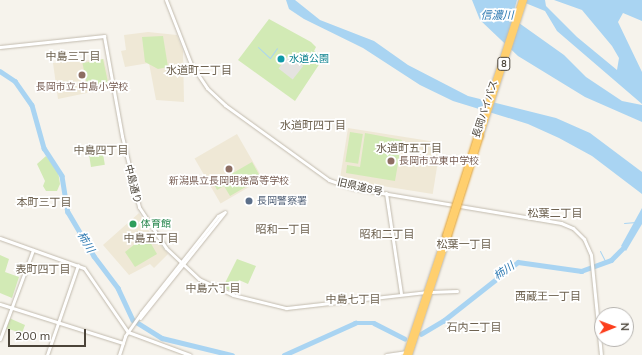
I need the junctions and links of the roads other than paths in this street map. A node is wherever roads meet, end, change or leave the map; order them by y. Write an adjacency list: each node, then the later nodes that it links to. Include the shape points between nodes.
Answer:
1 (166, 0): 6 (street, 旧県道8号, via 191,64 219,101 329,180)
2 (521, 0): 5 (highway, 長岡バイパス / 8)
3 (524, 0): 5 (highway, 長岡バイパス / 8)
4 (0, 47): 9 (street, 中島通り, via 104,36 120,131 139,207 156,235)
5 (481, 128): 12 (highway, 長岡バイパス / 8, bridge)
6 (386, 193): 13 (street); 25 (street, 旧県道8号, via 565,224 584,239 592,262)
7 (0, 238): 8 (street)
8 (33, 250): 10 (street); 15 (street)
9 (181, 264): 9 (street, via 218,216 225,212); 13 (street, 中島通り, via 199,279 229,294 276,307 321,305); 17 (street)
10 (78, 265): 16 (street); 17 (street, via 84,268)
11 (457, 290): 12 (street, 中島通り)
12 (428, 292): 13 (street, 中島通り); 20 (highway, 長岡バイパス / 8)
13 (401, 293)
14 (0, 304): 15 (street)
15 (12, 308): 16 (street); 18 (street)
16 (58, 322): 19 (street); 21 (street)
17 (128, 332): 19 (street); 23 (street)
18 (0, 339)
19 (123, 343): 22 (street)
20 (408, 353): 24 (street)
21 (46, 355)
22 (119, 355)
23 (190, 355)
24 (386, 355)
25 (602, 355)

